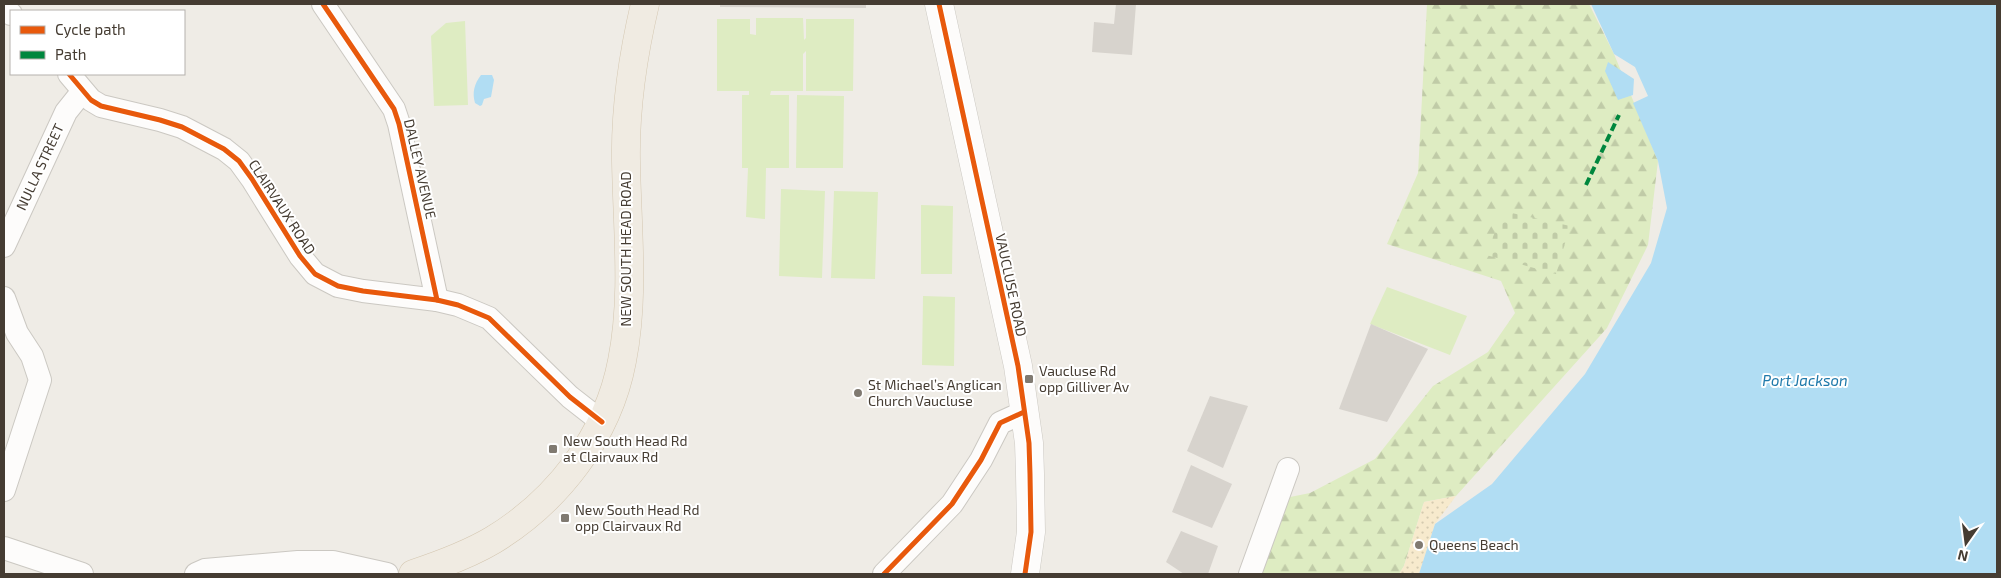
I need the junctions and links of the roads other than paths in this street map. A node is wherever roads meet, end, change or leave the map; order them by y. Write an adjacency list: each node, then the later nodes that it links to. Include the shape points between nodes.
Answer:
1 (323, 4): 8 (street, DALLEY AVENUE, via 394,108)
2 (645, 4): 10 (main road, NEW SOUTH HEAD ROAD, via 628,113 628,315 622,362)
3 (939, 4): 9 (street, VAUCLUSE ROAD, via 1018,366)
4 (70, 75): 5 (street, CLAIRVAUX ROAD)
5 (82, 92): 6 (street, NULLA STREET, via 66,112); 8 (street, CLAIRVAUX ROAD, via 101,106 182,127 224,149 239,161 315,274 338,286)
6 (4, 246)
7 (4, 298): 12 (street, via 40,380)
8 (437, 300): 10 (street, CLAIRVAUX ROAD, via 489,318 570,397)
9 (1024, 412): 18 (street, via 1000,423 952,504); 19 (street, VAUCLUSE ROAD, via 1029,443 1031,502)
10 (602, 422): 17 (main road, NEW SOUTH HEAD ROAD, via 576,464 535,509 491,541 434,568)
11 (1288, 469): 20 (street)
12 (4, 490)
13 (4, 548): 14 (street)
14 (82, 574)
15 (196, 574): 16 (street, via 205,570 298,562 333,562)
16 (387, 574)
17 (413, 574)
18 (884, 574)
19 (1025, 574)
20 (1250, 574)

